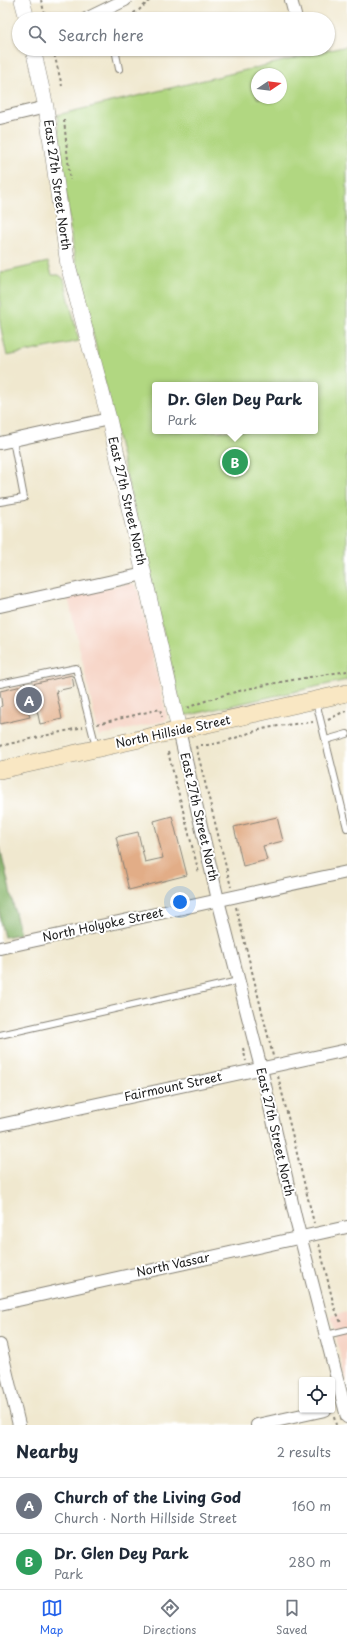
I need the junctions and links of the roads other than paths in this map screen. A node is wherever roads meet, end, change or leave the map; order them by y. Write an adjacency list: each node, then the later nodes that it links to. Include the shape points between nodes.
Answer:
1 (22, 0): 4 (street)
2 (125, 0): 5 (street)
3 (291, 0): 6 (street)
4 (25, 12)
5 (108, 12)
6 (294, 12)
7 (35, 56): 10 (street, East 27th Street North)
8 (116, 56): 9 (lane)
9 (119, 69)
10 (46, 107): 11 (street); 12 (street, East 27th Street North, via 68,265)
11 (0, 118)
12 (109, 419): 13 (street); 16 (street, East 27th Street North)
13 (13, 440): 14 (street); 15 (lane, via 24,498)
14 (0, 443)
15 (0, 502)
16 (144, 574): 17 (street); 21 (street, East 27th Street North)
17 (0, 606)
18 (0, 684): 24 (lane, via 76,668)
19 (347, 693): 20 (main road, North Hillside Street)
20 (316, 700): 21 (main road, North Hillside Street); 23 (lane)
21 (179, 730): 24 (main road, North Hillside Street); 28 (street, East 27th Street North)
22 (347, 734): 23 (lane)
23 (326, 740): 26 (lane)
24 (96, 749): 25 (main road, North Hillside Street)
25 (0, 770)
26 (347, 828)
27 (347, 872): 28 (street, North Holyoke Street)
28 (218, 900): 29 (street, North Holyoke Street); 30 (street, East 27th Street North)
29 (0, 948)
30 (238, 981): 31 (lane); 33 (street, East 27th Street North)
31 (0, 1035)
32 (347, 1050): 33 (street, Fairmount Street)
33 (261, 1068): 34 (street, Fairmount Street); 36 (street, East 27th Street North)
34 (0, 1125)
35 (347, 1227): 36 (street, North Vassar)
36 (300, 1237): 37 (street, North Vassar); 39 (street, East 27th Street North)
37 (0, 1304)
38 (345, 1330): 39 (lane)
39 (326, 1335): 42 (street, East 27th Street North)
40 (0, 1345): 44 (street)
41 (335, 1409): 42 (street)
42 (346, 1411)
43 (311, 1413): 45 (street)
44 (19, 1425)
45 (256, 1425)

